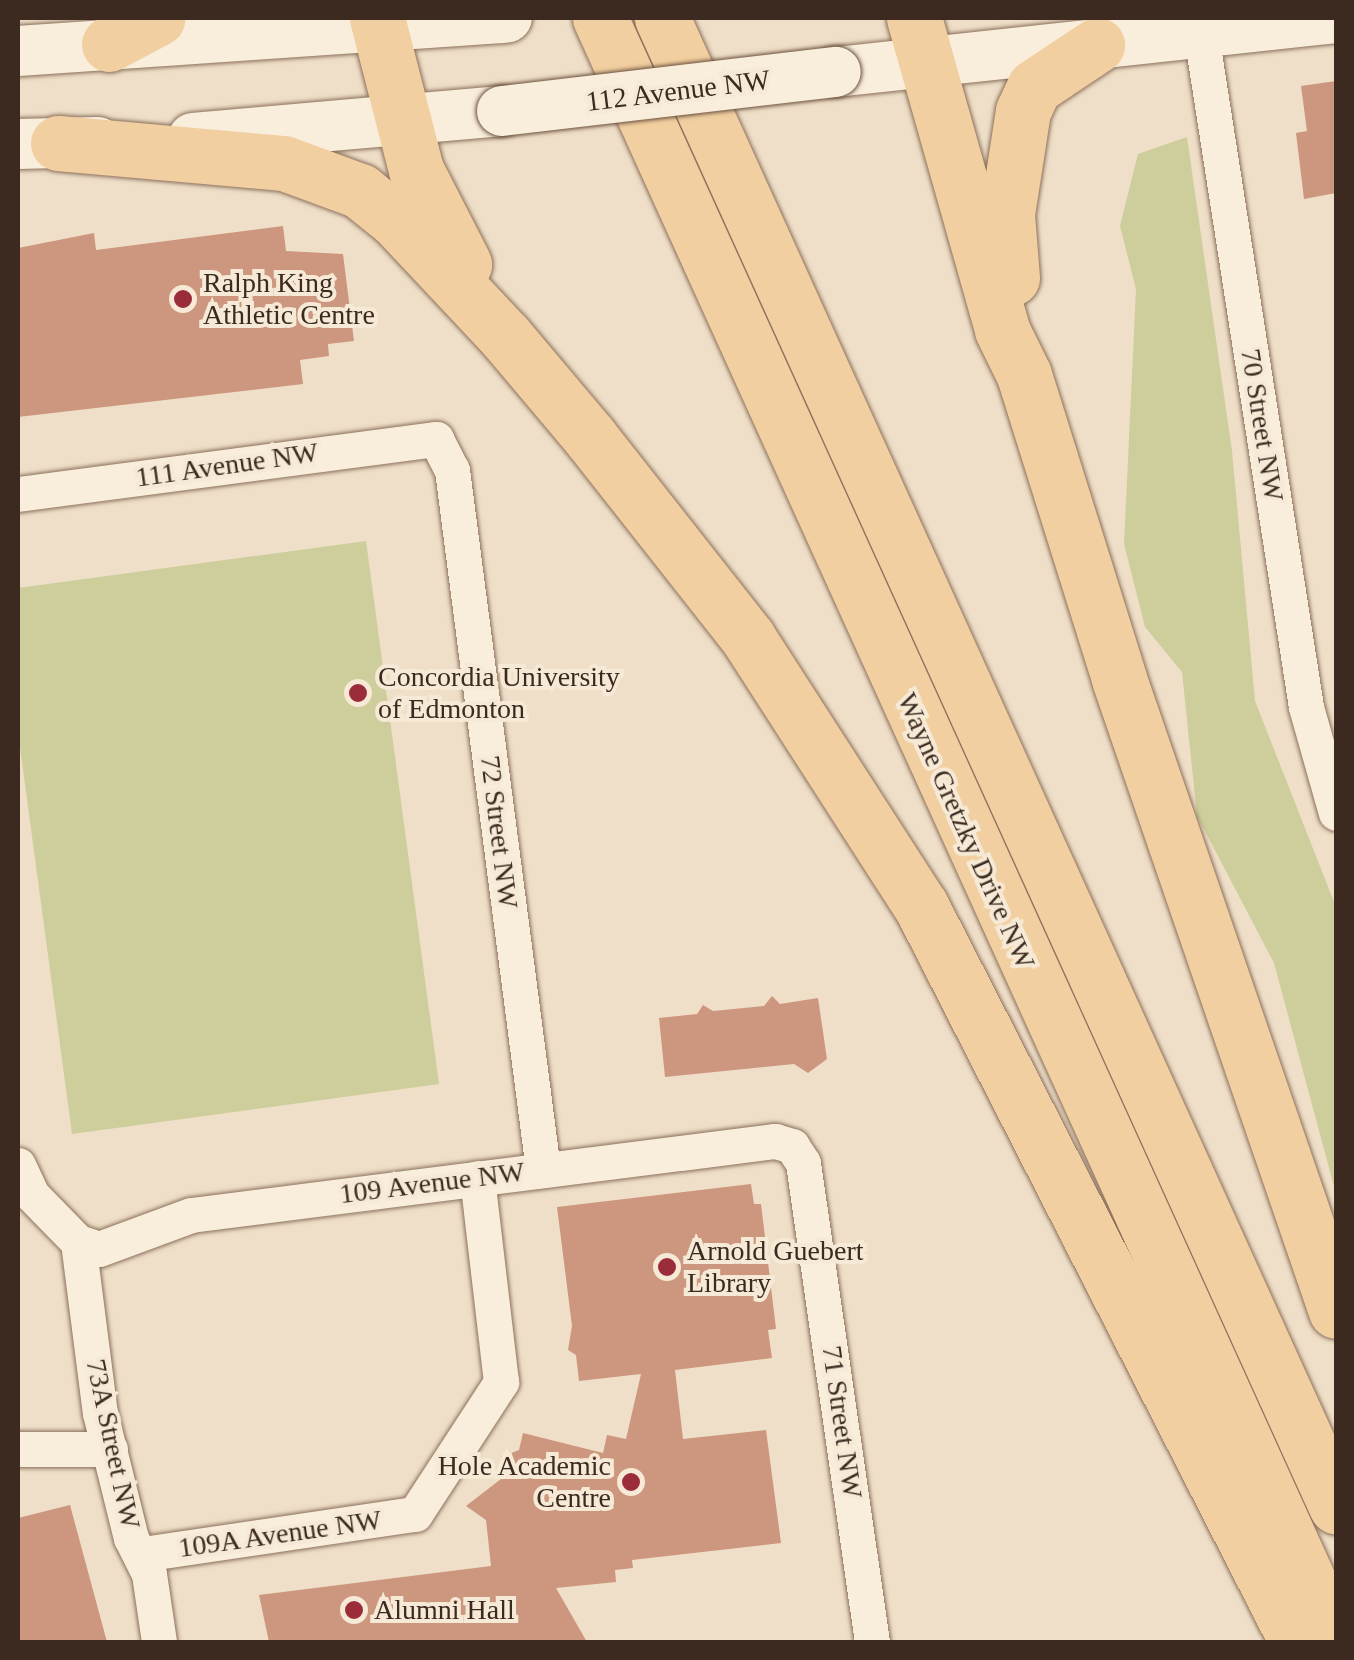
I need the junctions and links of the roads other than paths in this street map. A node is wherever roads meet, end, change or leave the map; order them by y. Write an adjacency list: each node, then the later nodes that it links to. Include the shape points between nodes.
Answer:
1 (158, 18): 9 (main road)
2 (600, 18): 32 (main road, Wayne Gretzky Drive NW)
3 (662, 18): 27 (main road, Wayne Gretzky Drive NW)
4 (1336, 18): 7 (main road, 112 Avenue NW)
5 (493, 19): 6 (main road)
6 (378, 23): 9 (main road); 12 (main road)
7 (1201, 34): 10 (main road, 112 Avenue NW); 18 (street, 70 Street NW, via 1306,707)
8 (922, 39): 10 (main road, 112 Avenue NW); 12 (main road, 112 Avenue NW, bridge, via 836,72); 15 (main road, via 1002,330)
9 (109, 44): 11 (main road)
10 (1097, 45): 15 (main road, via 1034,87 1018,128 1007,214)
11 (18, 51)
12 (400, 122): 13 (main road, 112 Avenue NW); 14 (main road, via 433,208)
13 (38, 144): 14 (main road, via 284,163 320,173 360,190 396,220)
14 (506, 336): 31 (main road, via 748,638 922,906)
15 (1024, 375): 24 (main road, via 1118,679)
16 (436, 439): 17 (street, 111 Avenue NW); 21 (street, 72 Street NW, via 452,470)
17 (18, 494)
18 (1336, 813)
19 (792, 1146): 21 (street, 109 Avenue NW, via 775,1141); 30 (street, 71 Street NW, via 802,1163)
20 (18, 1165): 23 (street, via 32,1195)
21 (543, 1170): 22 (street, 109 Avenue NW)
22 (477, 1178): 23 (street, 109 Avenue NW, via 191,1216 99,1249); 28 (street, 109A Avenue NW, via 501,1382 415,1514)
23 (78, 1242): 26 (street, 73A Street NW)
24 (1336, 1311)
25 (18, 1449): 26 (street)
26 (110, 1449): 28 (street, 73A Street NW, via 131,1538)
27 (1336, 1506)
28 (143, 1554): 29 (street, 73A Street NW)
29 (158, 1642)
30 (872, 1642)
31 (1297, 1642)
32 (1336, 1642)

